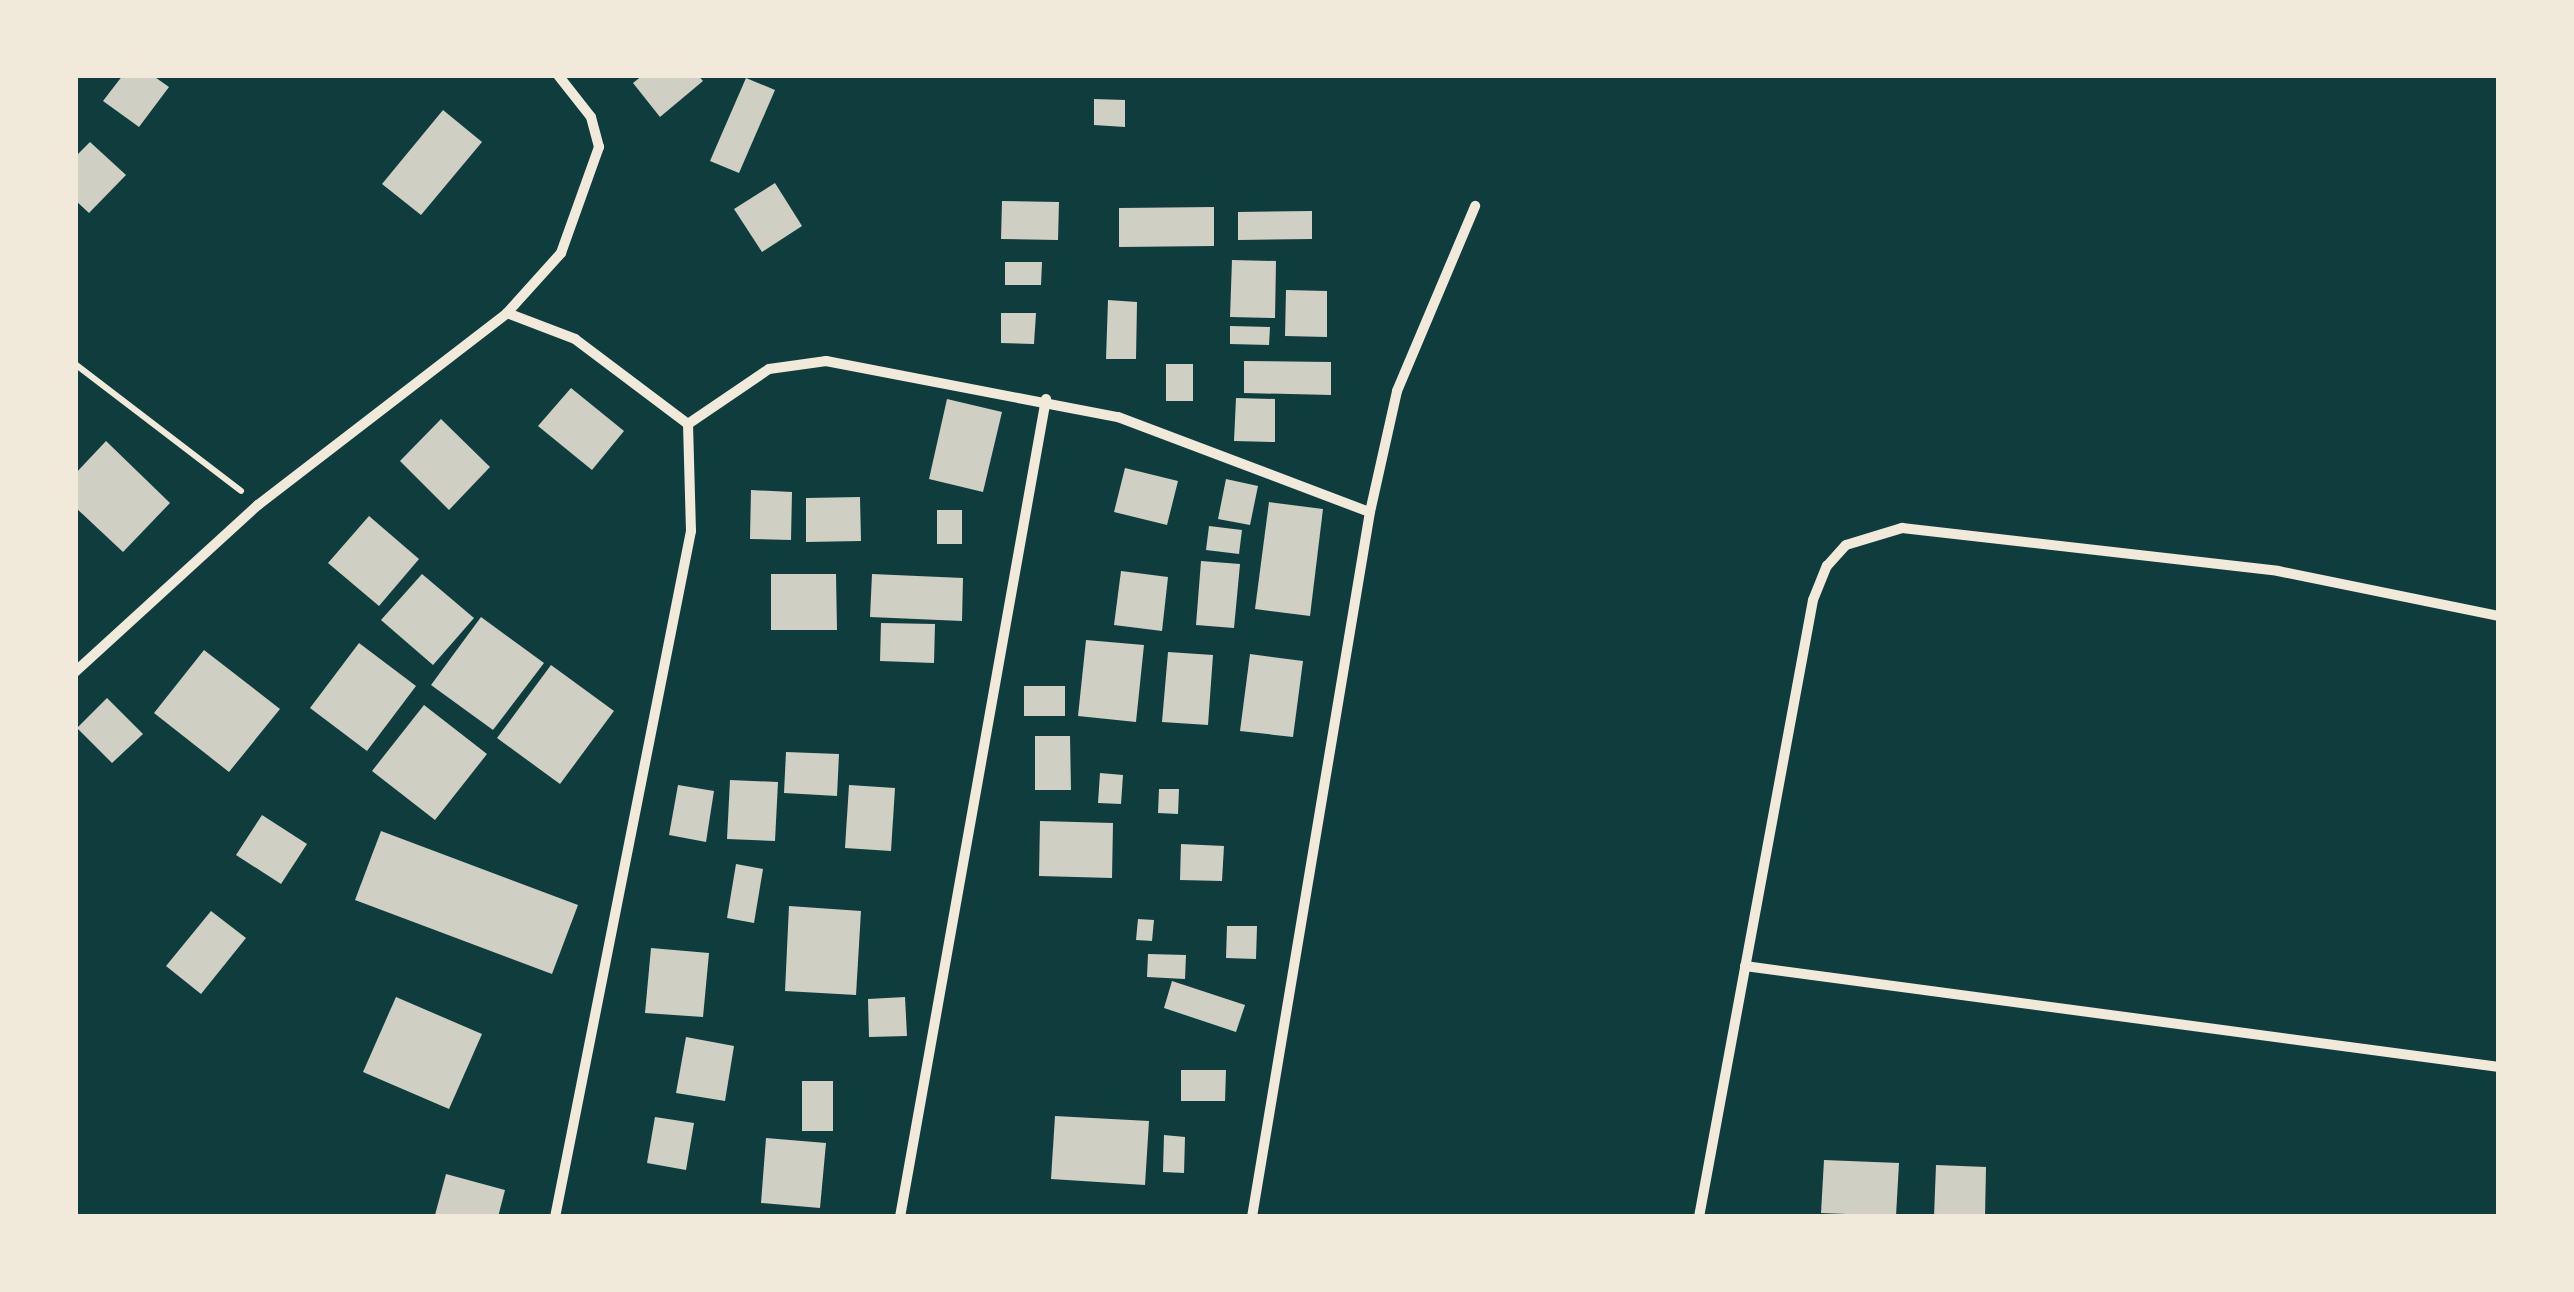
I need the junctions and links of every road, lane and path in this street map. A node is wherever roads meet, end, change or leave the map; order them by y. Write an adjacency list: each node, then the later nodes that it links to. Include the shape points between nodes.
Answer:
1 (558, 75): 3 (street, via 590,117 599,147 561,253)
2 (1475, 206): 8 (street, via 1397,391)
3 (507, 312): 6 (street, via 575,339); 7 (street)
4 (75, 364): 7 (path)
5 (1046, 400): 6 (street, via 826,361 769,369); 8 (street, via 1118,417); 14 (street)
6 (688, 424): 13 (street, via 691,531)
7 (258, 505): 10 (street)
8 (1370, 512): 15 (street)
9 (2499, 616): 11 (street, via 2278,571 1902,528 1846,546 1827,566 1813,600)
10 (75, 672)
11 (1745, 966): 12 (street); 16 (street)
12 (2499, 1067)
13 (556, 1217)
14 (900, 1217)
15 (1252, 1217)
16 (1699, 1217)

